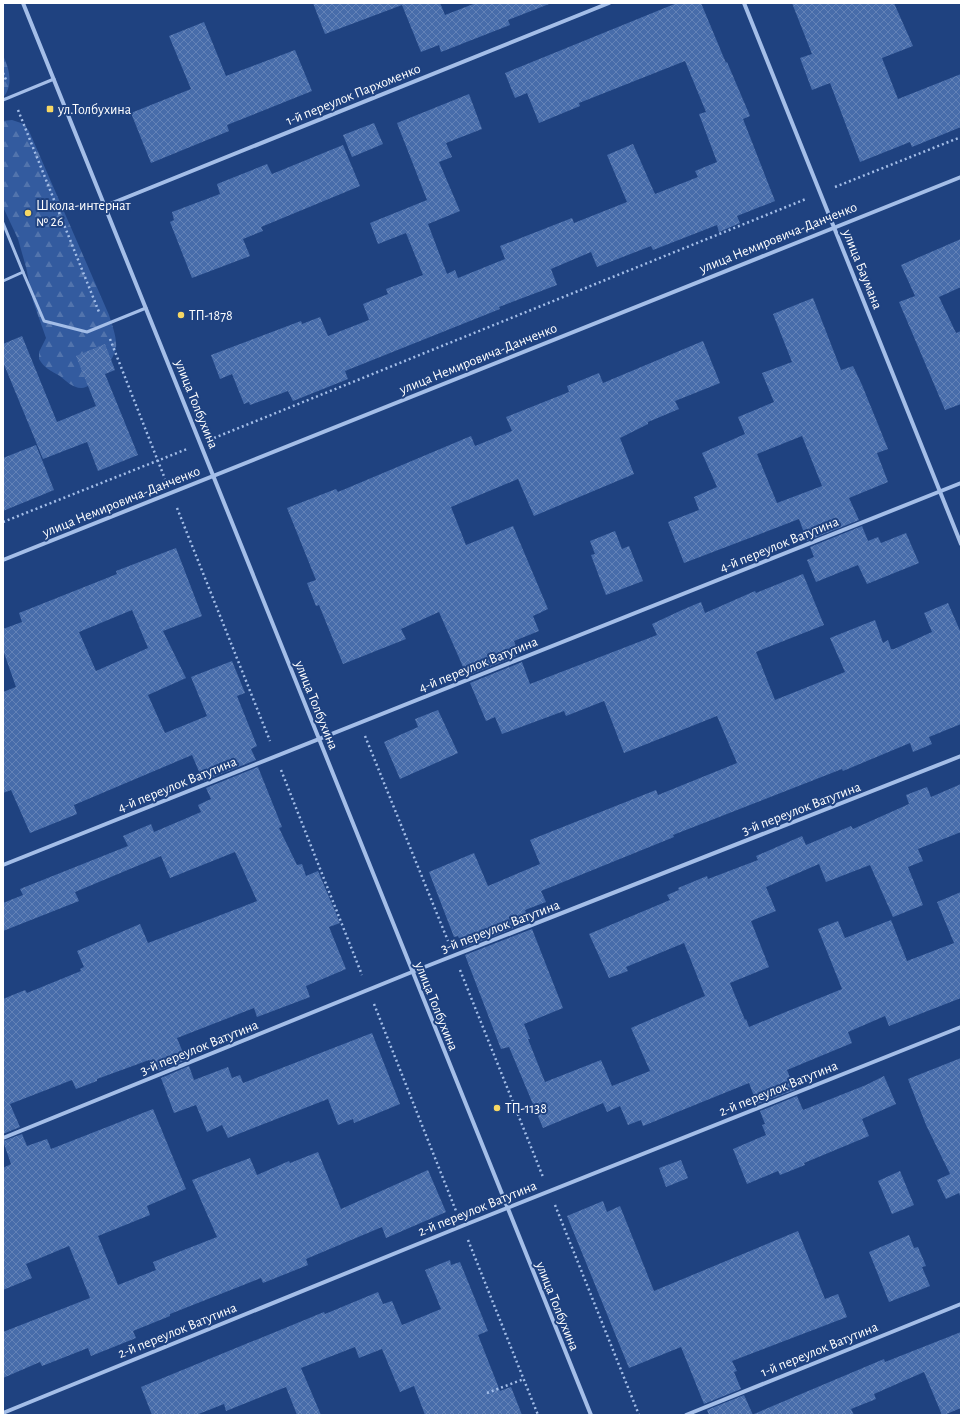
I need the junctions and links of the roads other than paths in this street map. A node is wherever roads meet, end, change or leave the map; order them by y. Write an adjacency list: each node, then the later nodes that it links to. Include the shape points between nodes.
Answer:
1 (23, 3): 4 (street, улица Толбухина)
2 (609, 3): 7 (street, 1-й переулок Пархоменко)
3 (744, 3): 9 (street, улица Баумана)
4 (54, 80): 5 (lane); 7 (street, улица Толбухина)
5 (3, 100)
6 (961, 177): 9 (street, улица Немировича-Данченко)
7 (105, 206): 12 (street, улица Толбухина)
8 (3, 223): 10 (lane)
9 (834, 227): 13 (street, улица Немировича-Данченко); 15 (street, улица Баумана)
10 (23, 272): 11 (lane); 12 (lane, via 44,321 87,332)
11 (3, 281)
12 (146, 308): 13 (street, улица Толбухина)
13 (214, 475): 17 (street, улица Немировича-Данченко); 18 (street, улица Толбухина)
14 (961, 483): 15 (street, 4-й переулок Ватутина)
15 (940, 492): 16 (street, улица Баумана); 18 (street, 4-й переулок Ватутина)
16 (961, 544)
17 (3, 560)
18 (319, 739): 20 (street, 4-й переулок Ватутина); 21 (street, улица Толбухина)
19 (961, 756): 21 (street, 3-й переулок Ватутина)
20 (3, 865)
21 (412, 972): 23 (street, 3-й переулок Ватутина); 24 (street, улица Толбухина)
22 (961, 1027): 24 (street, 2-й переулок Ватутина)
23 (3, 1138)
24 (506, 1208): 26 (street, 2-й переулок Ватутина); 27 (street, улица Толбухина)
25 (961, 1304): 28 (street, 1-й переулок Ватутина)
26 (3, 1413)
27 (591, 1415)
28 (686, 1415)

